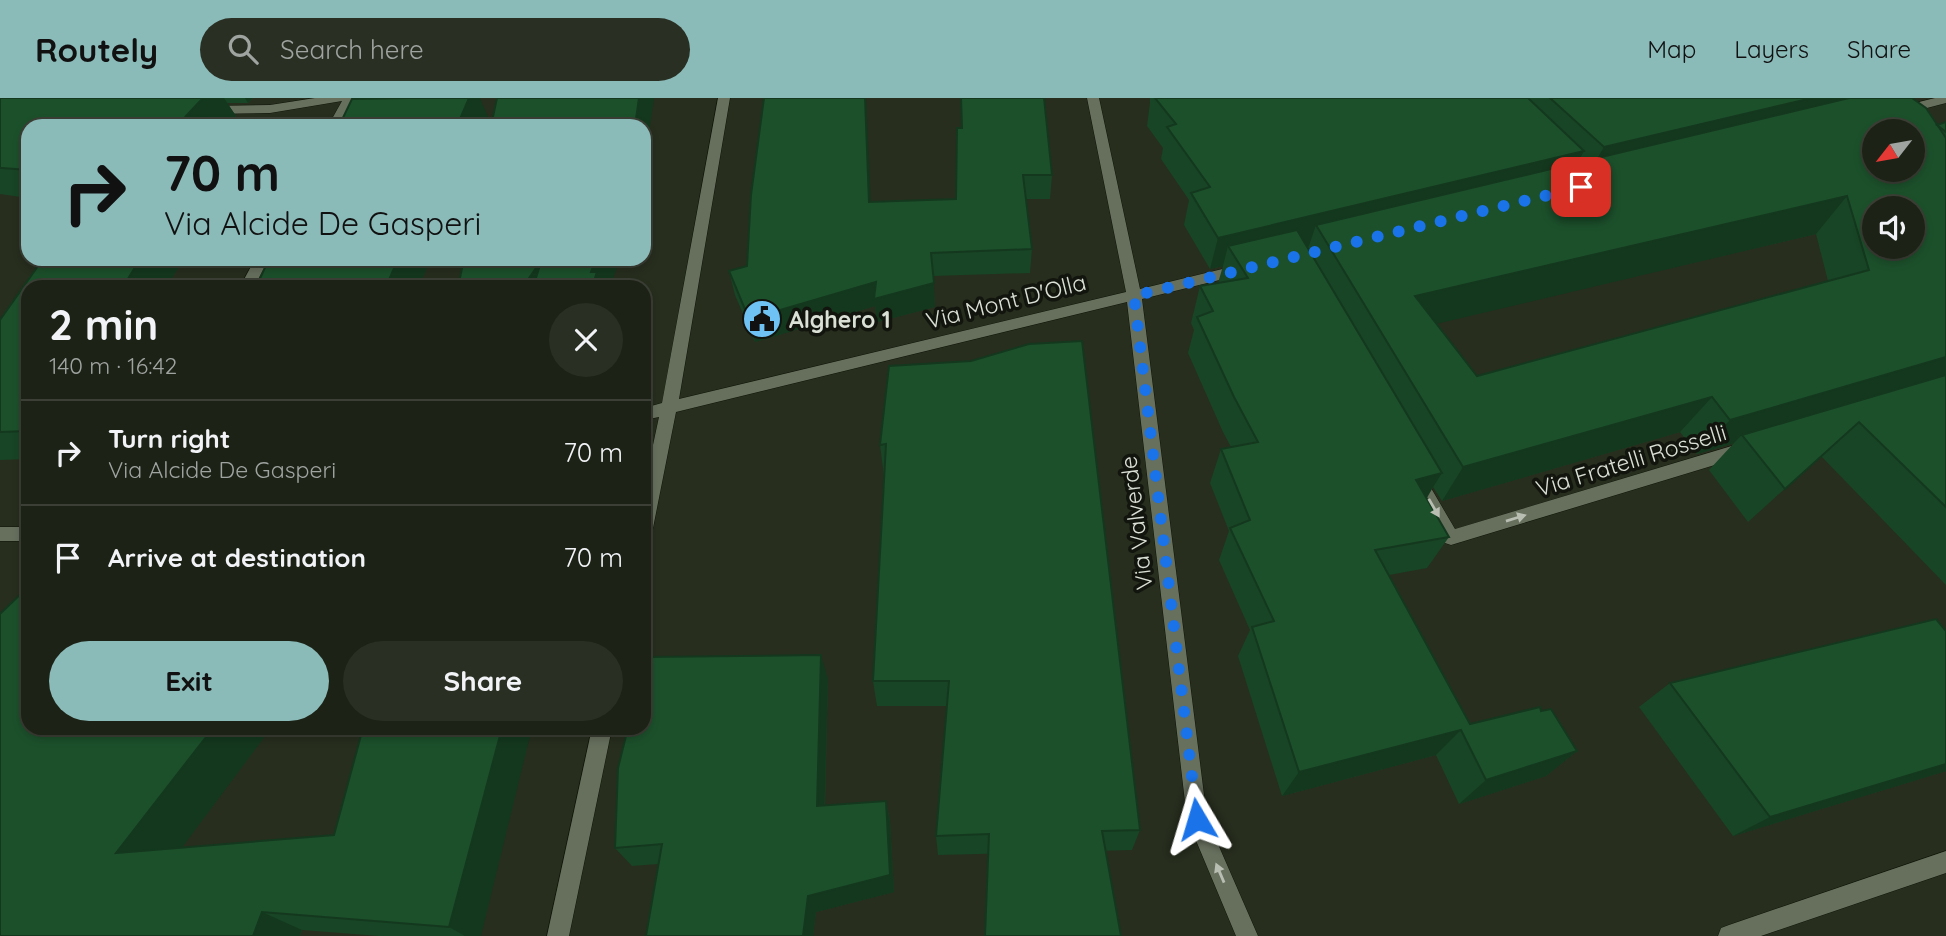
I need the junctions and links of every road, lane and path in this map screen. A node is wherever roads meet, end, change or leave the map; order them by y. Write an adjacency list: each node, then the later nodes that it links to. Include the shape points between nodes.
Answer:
1 (340, 98): 6 (street, via 270,109)
2 (350, 98): 8 (street)
3 (724, 98): 11 (street)
4 (1093, 98): 10 (street, Via Valverde)
5 (1946, 99): 7 (street)
6 (197, 110)
7 (1901, 115)
8 (339, 119)
9 (1255, 267): 10 (street, Via Mont D'Olla)
10 (1134, 296): 11 (street, Via Mont D'Olla); 21 (street, Via Valverde, one-way to 10, via 1197,819)
11 (669, 408): 12 (street, Via Mont D'Olla); 15 (street)
12 (651, 412)
13 (1762, 444): 14 (street, Via Fratelli Rosselli, one-way to 13, via 1451,538)
14 (1404, 456)
15 (651, 494)
16 (0, 534): 17 (street)
17 (21, 534)
18 (601, 735): 20 (street)
19 (1946, 862): 22 (street)
20 (558, 936)
21 (1247, 936)
22 (1728, 936)

